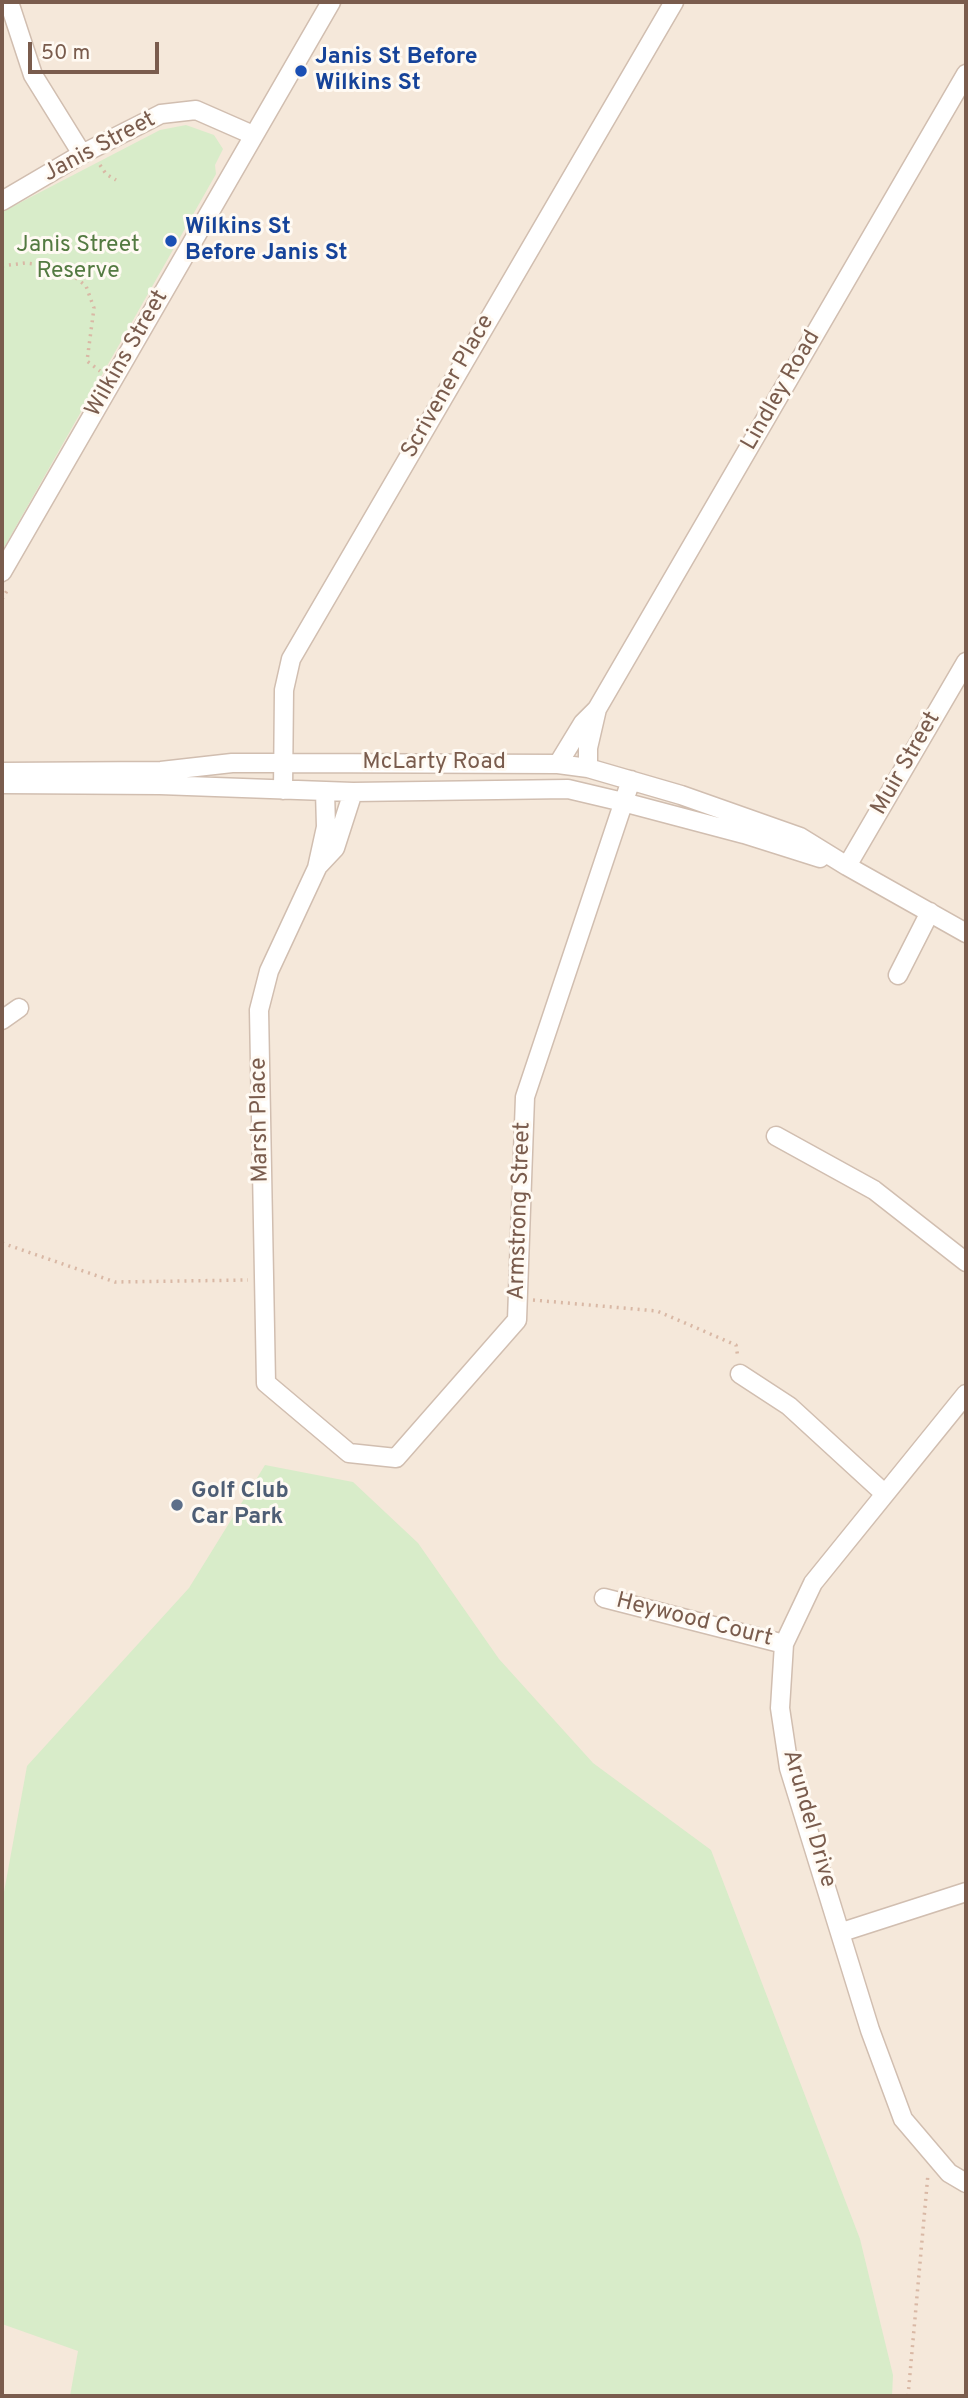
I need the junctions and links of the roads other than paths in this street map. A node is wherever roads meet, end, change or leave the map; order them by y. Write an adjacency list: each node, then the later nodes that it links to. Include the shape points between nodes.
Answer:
1 (9, 2): 6 (street, via 33,75)
2 (331, 2): 5 (street)
3 (674, 2): 11 (street, Scrivener Place, via 291,659 284,690)
4 (966, 74): 10 (street, Lindley Road)
5 (253, 135): 6 (street, Janis Street, via 196,110 161,114); 8 (street, Wilkins Street)
6 (90, 157): 7 (street, Janis Street)
7 (2, 201)
8 (2, 572)
9 (966, 662): 21 (street, Muir Street)
10 (597, 709): 13 (street, Lindley Road, via 588,748); 13 (street, Lindley Road, via 583,723)
11 (282, 763): 12 (street, McLarty Road); 14 (street, McLarty Road, via 161,771); 18 (street, Scrivener Place)
12 (341, 763): 13 (street, McLarty Road); 19 (street)
13 (573, 766): 15 (street, McLarty Road); 17 (street)
14 (2, 772)
15 (631, 780): 20 (street, Armstrong Street); 21 (street, McLarty Road, via 800,837)
16 (2, 783): 18 (street, McLarty Road)
17 (568, 789): 19 (street, McLarty Road); 20 (street, McLarty Road)
18 (283, 790): 19 (street, McLarty Road)
19 (339, 791): 22 (street, Marsh Place); 22 (street, Marsh Place, via 335,848)
20 (623, 802): 21 (street, McLarty Road); 31 (street, Armstrong Street, via 525,1097 517,1320 396,1458 349,1453)
21 (847, 866): 23 (street, McLarty Road)
22 (317, 868): 31 (street, Marsh Place, via 269,971 259,1010)
23 (930, 912): 24 (street, McLarty Road); 25 (street)
24 (966, 933)
25 (898, 975)
26 (19, 1008): 27 (street)
27 (2, 1020)
28 (776, 1136): 29 (street, via 874,1190)
29 (966, 1262)
30 (740, 1374): 33 (street, via 789,1406)
31 (266, 1383)
32 (966, 1394): 33 (street, Arundel Drive)
33 (885, 1494): 35 (street, Arundel Drive, via 813,1583)
34 (604, 1598): 35 (street, Heywood Court)
35 (784, 1644): 37 (street, Arundel Drive, via 780,1708 789,1768)
36 (966, 1892): 37 (street)
37 (842, 1932): 38 (street, Arundel Drive, via 870,2030 903,2119 948,2173)
38 (966, 2183)

